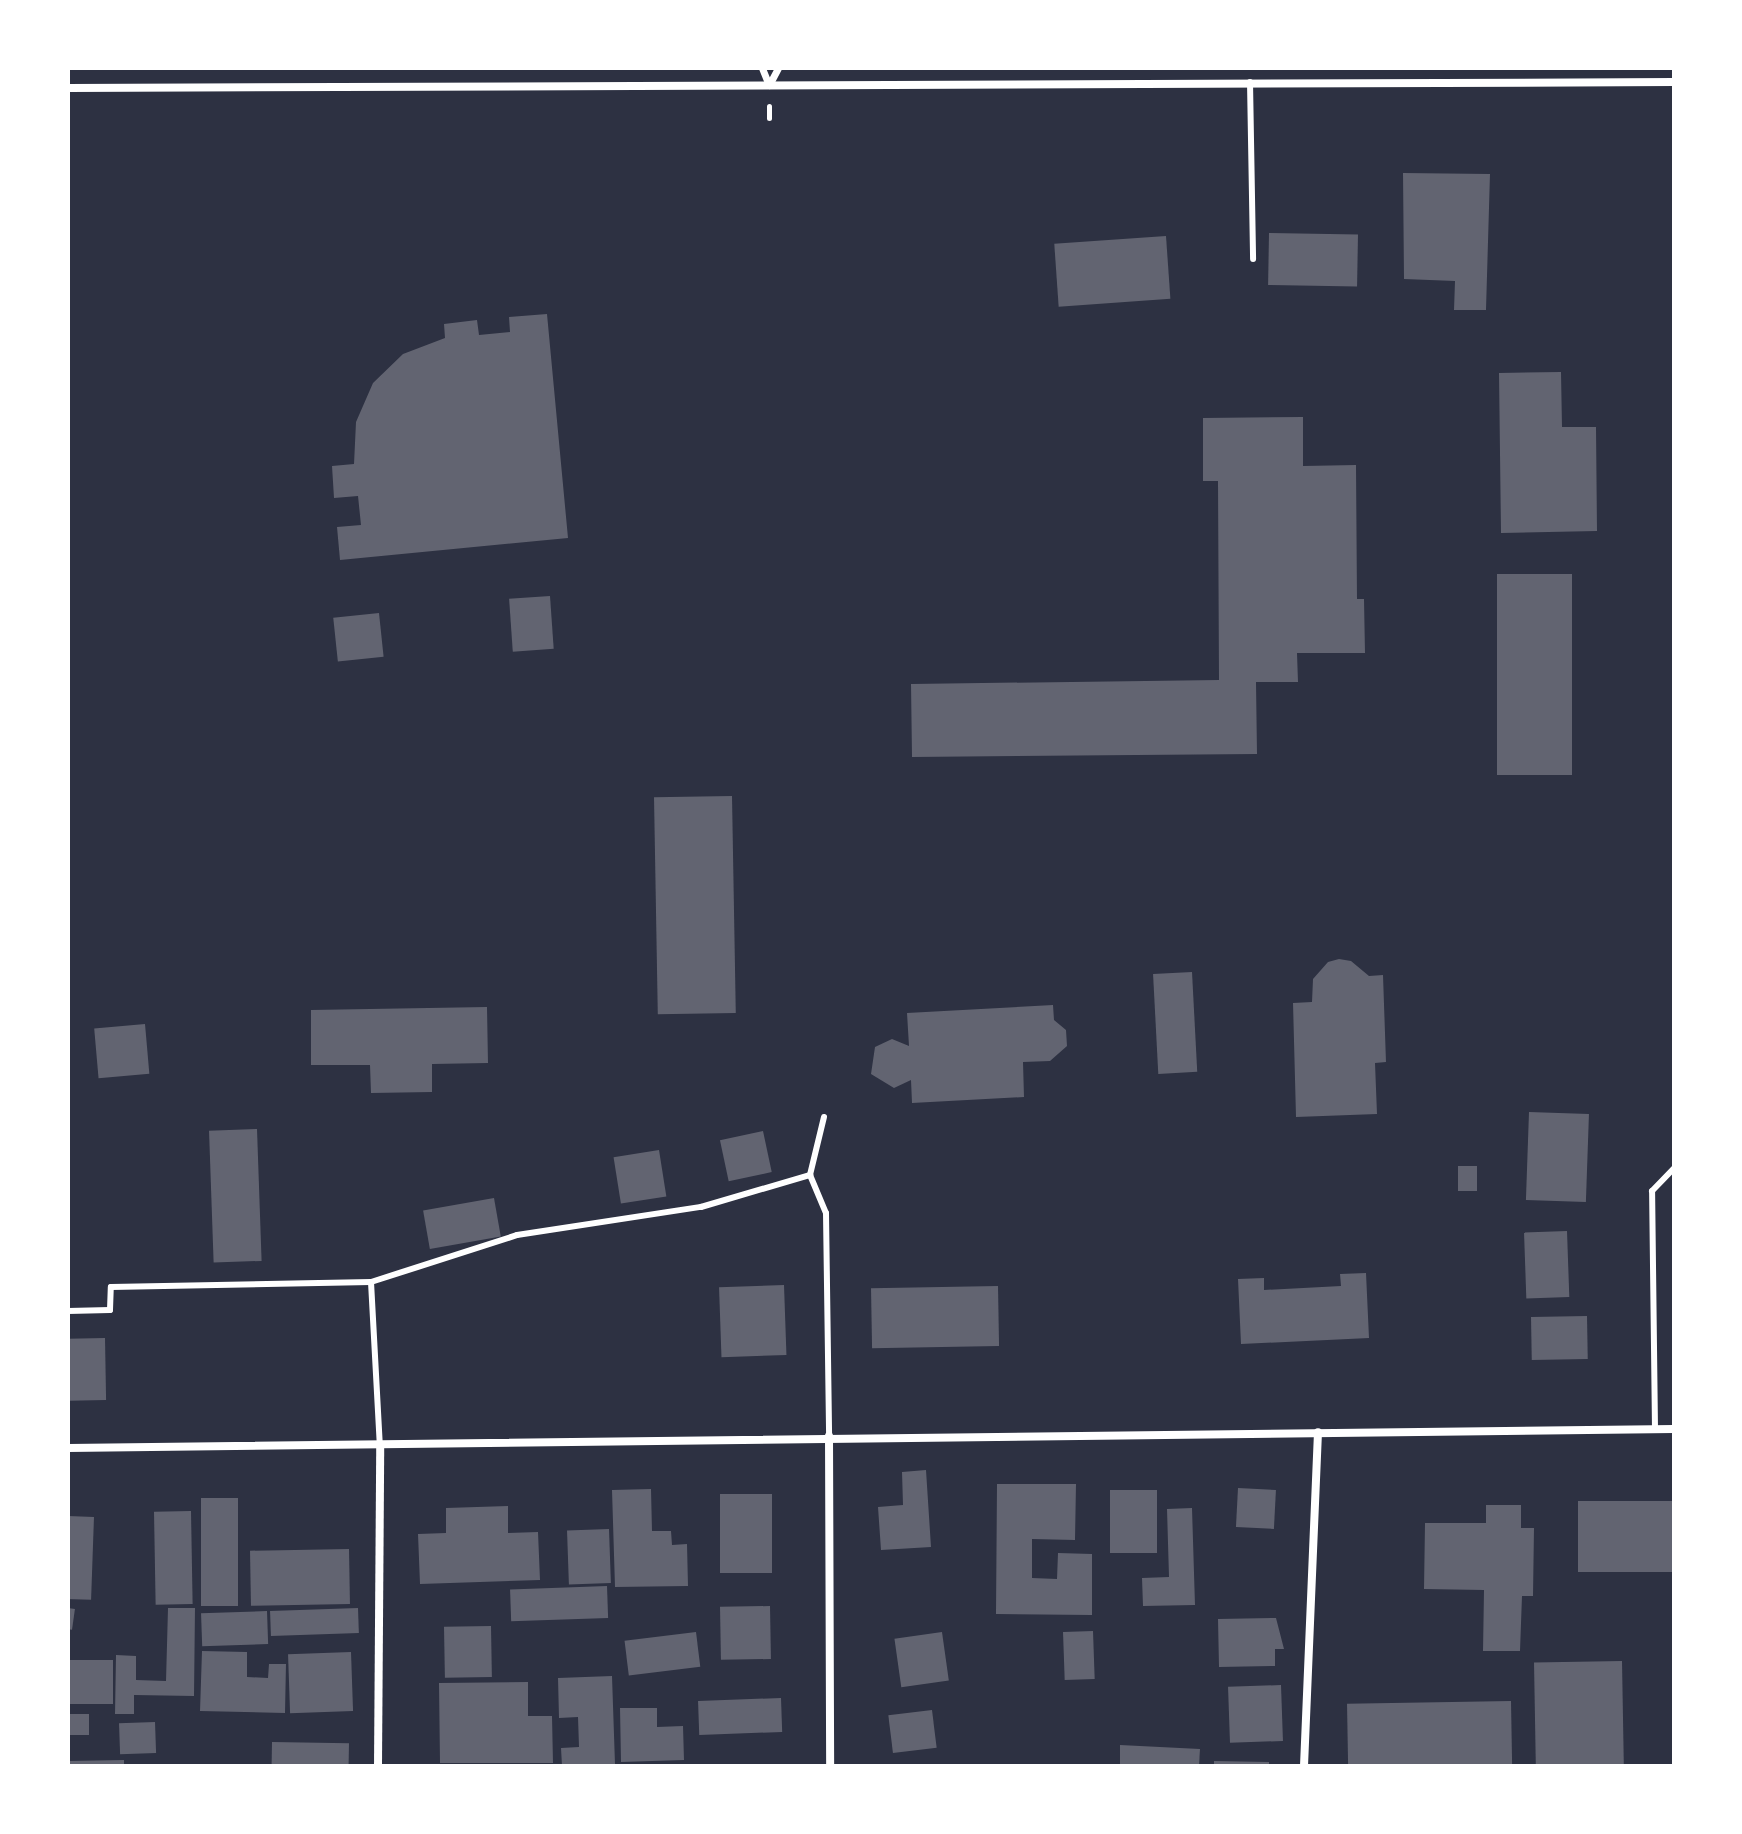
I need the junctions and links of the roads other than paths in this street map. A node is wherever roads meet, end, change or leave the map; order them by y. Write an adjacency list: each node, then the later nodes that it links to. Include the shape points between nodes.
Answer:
1 (762, 68): 5 (street)
2 (778, 68): 5 (street)
3 (1250, 82): 4 (street); 5 (street); 7 (lane)
4 (1674, 82)
5 (769, 85): 6 (street)
6 (68, 88)
7 (1253, 259)
8 (824, 1117): 10 (lane)
9 (1674, 1168): 13 (lane, via 1652,1191)
10 (810, 1175): 11 (lane, via 701,1207 517,1235); 16 (lane, via 826,1213)
11 (371, 1282): 12 (lane, via 111,1287 110,1310); 17 (lane)
12 (68, 1311)
13 (1655, 1429): 14 (street); 15 (street)
14 (1674, 1429)
15 (1318, 1432): 16 (street); 21 (street)
16 (829, 1436): 17 (street); 20 (street)
17 (380, 1446): 18 (street); 19 (street)
18 (68, 1448)
19 (378, 1766)
20 (830, 1766)
21 (1304, 1766)

